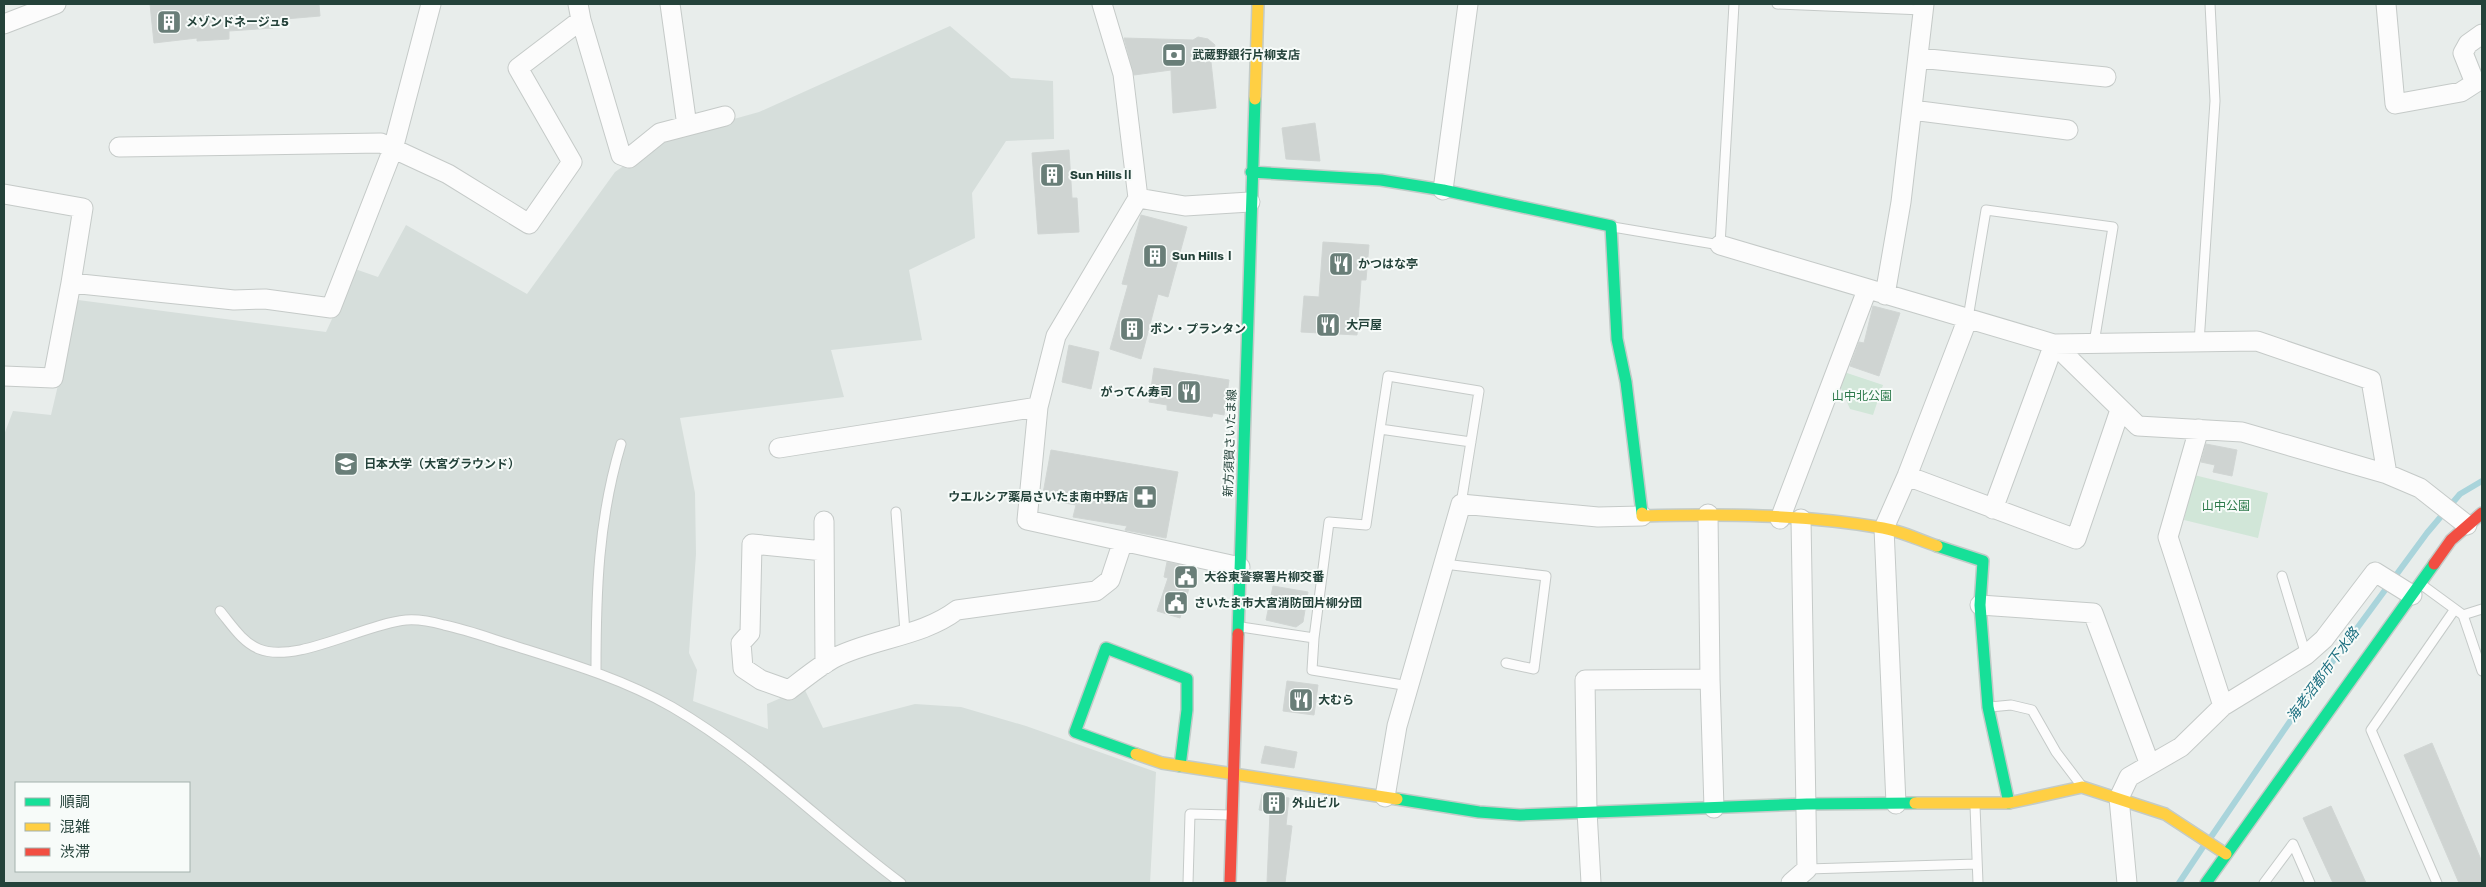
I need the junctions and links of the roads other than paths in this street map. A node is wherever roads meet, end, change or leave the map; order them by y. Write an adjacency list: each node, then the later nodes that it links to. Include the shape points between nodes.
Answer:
1 (56, 4): 13 (street)
2 (430, 4): 22 (street)
3 (670, 4): 19 (street)
4 (1102, 4): 26 (street, via 1123,74)
5 (1258, 4): 23 (street, 新方須賀さいたま線)
6 (1468, 4): 24 (street)
7 (1734, 4): 29 (lane)
8 (1778, 4): 11 (lane)
9 (2210, 4): 34 (lane, via 2215,101)
10 (2386, 4): 14 (street, via 2395,104 2461,92 2475,83 2463,53 2468,44)
11 (1923, 7): 15 (street)
12 (579, 12): 19 (street, via 621,155 629,158 660,132); 22 (street, via 518,68 572,162 529,224 448,174)
13 (4, 24)
14 (2482, 34)
15 (1919, 58): 16 (street); 17 (street)
16 (2106, 77)
17 (1912, 110): 20 (street); 31 (street, via 1901,202)
18 (725, 116): 19 (street)
19 (687, 126)
20 (2068, 130)
21 (119, 147): 22 (street, via 381,143)
22 (393, 149): 30 (street, via 331,308 265,299 234,300)
23 (1251, 172): 24 (street, via 1382,180); 27 (street, 新方須賀さいたま線)
24 (1443, 190): 28 (street)
25 (4, 194): 30 (street, via 83,208)
26 (1138, 198): 27 (street, via 1184,206); 37 (street, via 1056,336)
27 (1250, 202): 60 (street, 新方須賀さいたま線)
28 (1610, 226): 29 (lane); 51 (street, via 1617,339 1626,382)
29 (1720, 245): 31 (street)
30 (71, 283): 36 (street, via 53,378)
31 (1876, 292): 32 (street); 52 (street)
32 (1968, 318): 33 (lane, via 1986,210 2113,227); 35 (street); 45 (street)
33 (2094, 343): 34 (street); 35 (street)
34 (2199, 343): 44 (street, via 2257,341 2371,380)
35 (2054, 344): 38 (street); 47 (street)
36 (4, 376)
37 (1038, 407): 43 (street); 57 (street, via 1027,520)
38 (2120, 410): 40 (street, via 2138,426); 47 (street, via 2076,539)
39 (1380, 429): 41 (lane); 41 (lane, via 1388,376 1479,391); 69 (lane, via 1366,525 1329,522)
40 (2199, 429): 44 (street, via 2242,432); 77 (street, via 2168,537)
41 (1471, 442): 46 (lane)
42 (621, 444): 73 (lane, via 610,480 601,533 596,598)
43 (779, 448)
44 (2386, 474): 55 (street, via 2420,488)
45 (1907, 476): 47 (street); 56 (street)
46 (1461, 504): 51 (street, via 1598,517); 59 (street)
47 (1993, 509)
48 (896, 512): 68 (lane)
49 (2482, 513): 55 (street)
50 (1708, 514): 51 (street); 52 (street); 75 (street)
51 (1642, 516)
52 (1780, 519): 53 (street)
53 (1801, 519): 56 (street); 87 (street)
54 (824, 521): 58 (street)
55 (2467, 525): 62 (street, via 2451,540)
56 (1884, 528): 63 (street, via 1983,561); 88 (street)
57 (1123, 541): 60 (street); 68 (street, via 1110,580 1096,590 957,610 941,623)
58 (824, 551): 72 (street); 72 (street, via 752,544 750,633 741,643 743,668 761,680 789,690)
59 (1444, 564): 71 (lane, via 1546,576 1534,669); 76 (street)
60 (1240, 567): 67 (street, 新方須賀さいたま線)
61 (2282, 576): 70 (lane)
62 (2416, 589): 66 (lane); 70 (street, via 2374,572 2324,639); 92 (street)
63 (1980, 605): 78 (street); 79 (street, via 2094,612)
64 (2482, 609): 66 (lane)
65 (220, 611): 73 (lane, via 246,641 275,654 298,650 372,626 407,620 445,625)
66 (2459, 612): 74 (lane); 105 (lane, via 2371,730)
67 (1238, 626): 69 (lane); 81 (street, 新方須賀さいたま線)
68 (905, 632): 72 (street)
69 (1314, 638): 76 (lane, via 1312,670)
70 (2306, 655): 77 (street)
71 (1506, 663)
72 (825, 664)
73 (596, 671): 95 (lane, via 671,707 718,737)
74 (2482, 671)
75 (1710, 679): 89 (street); 90 (street, via 1585,680)
76 (1409, 686): 83 (street, via 1397,726)
77 (2224, 706): 79 (street, via 2181,747)
78 (1988, 707): 82 (lane, via 2011,704 2032,710 2056,752); 86 (street)
79 (2150, 765): 84 (street, via 2129,777)
80 (1180, 766): 80 (street, via 1187,679 1106,648 1075,732 1162,763); 81 (street)
81 (1234, 774): 83 (street); 91 (street, 新方須賀さいたま線)
82 (2082, 787): 84 (street); 86 (street)
83 (1385, 797): 90 (street, via 1504,813)
84 (2119, 798): 92 (street, via 2165,814); 101 (street)
85 (1975, 803): 86 (street); 88 (street); 93 (lane)
86 (2008, 803)
87 (1807, 804): 88 (street); 89 (street); 94 (street)
88 (1896, 804)
89 (1714, 808): 90 (street)
90 (1587, 811): 98 (street)
91 (1232, 815): 96 (lane, via 1190,814); 97 (street, 新方須賀さいたま線)
92 (2226, 854): 102 (street)
93 (1977, 864): 94 (lane); 100 (lane)
94 (1807, 869): 99 (street)
95 (901, 883)
96 (1188, 883)
97 (1230, 883)
98 (1591, 883)
99 (1791, 883)
100 (1978, 883)
101 (2127, 883)
102 (2206, 883)
103 (2264, 883): 104 (lane, via 2294,844)
104 (2310, 883)
105 (2437, 883)

